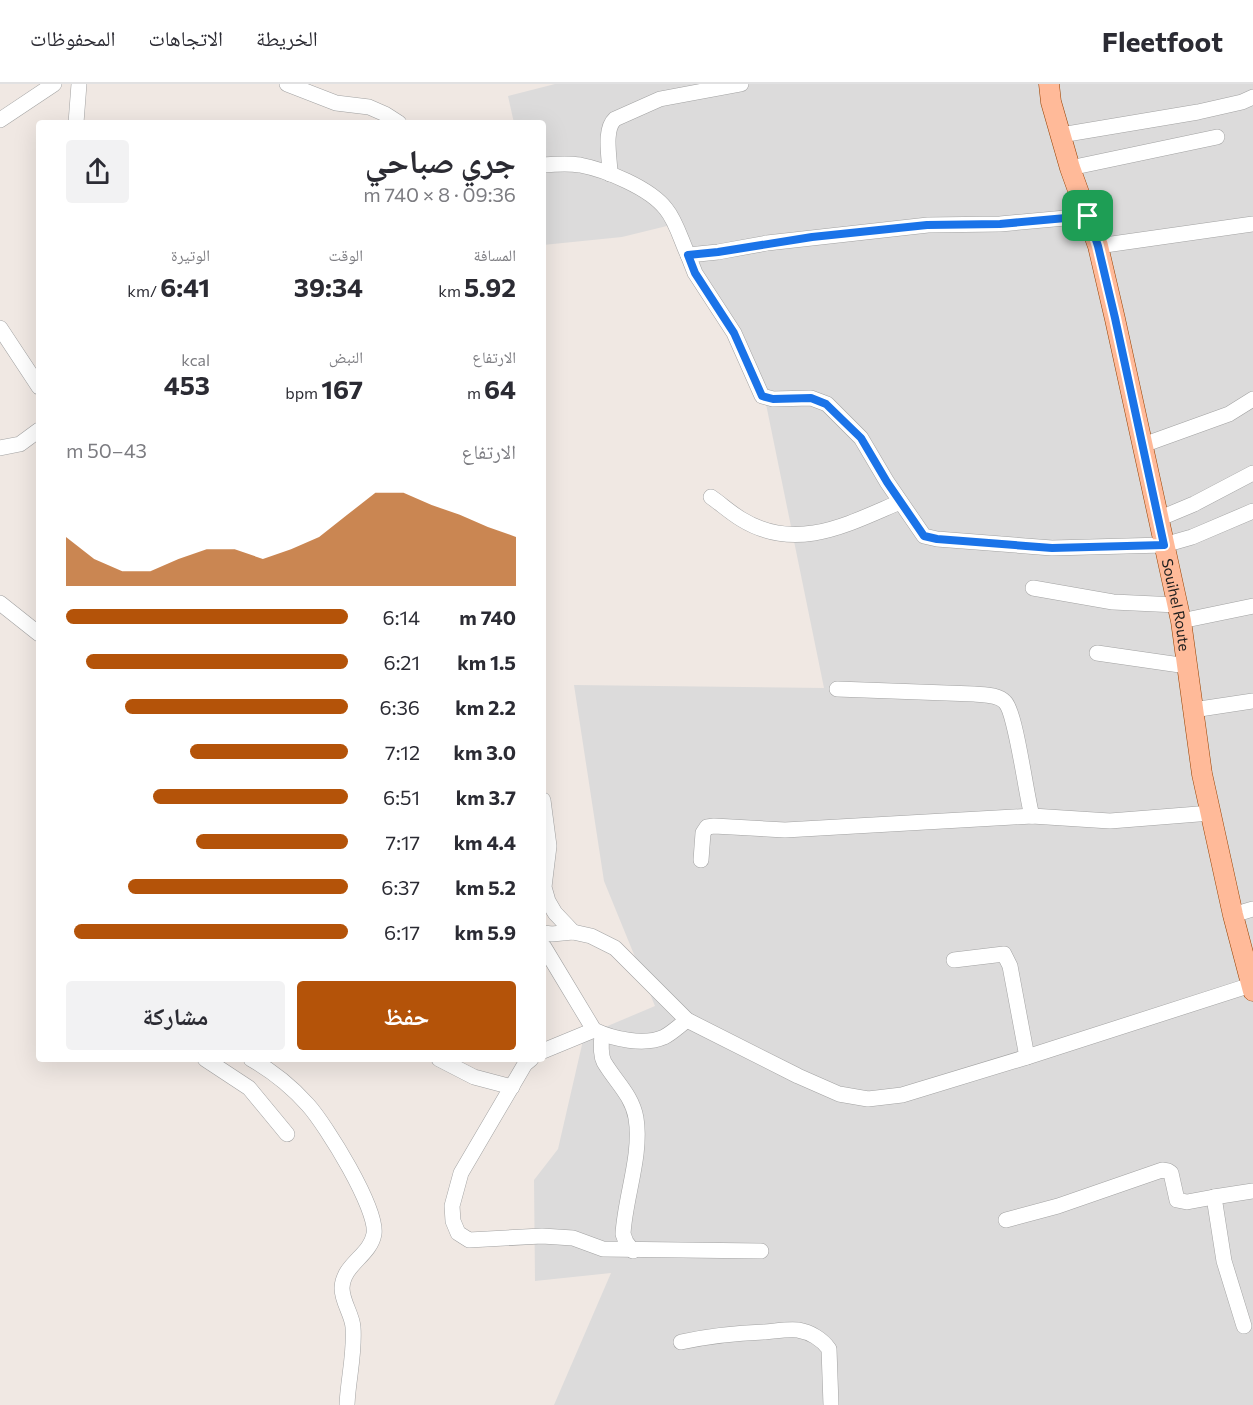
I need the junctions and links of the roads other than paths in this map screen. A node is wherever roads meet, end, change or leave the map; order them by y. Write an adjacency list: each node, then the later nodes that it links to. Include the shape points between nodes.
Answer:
1 (54, 84): 7 (street)
2 (79, 84): 8 (street)
3 (287, 84): 9 (street, via 336,103 369,107)
4 (741, 84): 14 (street, via 660,99 615,119 609,131)
5 (1049, 84): 10 (main road, Souihel Route)
6 (1253, 97): 10 (street, via 1198,112)
7 (0, 120)
8 (75, 120)
9 (394, 120)
10 (1061, 135): 13 (main road, Souihel Route)
11 (1217, 137): 13 (street)
12 (546, 165): 14 (street, via 579,165)
13 (1070, 168): 15 (main road, Souihel Route)
14 (610, 174): 18 (street, via 658,200 668,211)
15 (1088, 216): 17 (main road, Souihel Route); 18 (street, via 1000,224 927,225)
16 (1253, 224): 17 (street)
17 (1098, 246): 23 (main road, Souihel Route)
18 (688, 255): 27 (street, via 695,273 734,333 762,396 811,398 826,404 861,438)
19 (0, 328): 20 (street)
20 (36, 382)
21 (1253, 399): 23 (street, via 1229,414)
22 (36, 432): 24 (street, via 20,444)
23 (1143, 446): 29 (main road, Souihel Route)
24 (0, 448)
25 (1253, 473): 29 (street)
26 (711, 497): 27 (street, via 742,520 786,535 829,530)
27 (900, 502): 30 (street, via 920,533 928,538 1052,548)
28 (1253, 511): 30 (street)
29 (1158, 519): 30 (main road, Souihel Route)
30 (1164, 545): 34 (main road, Souihel Route)
31 (1034, 588): 34 (street)
32 (0, 603): 35 (street)
33 (1253, 606): 34 (street)
34 (1179, 613): 37 (main road, Souihel Route)
35 (36, 632)
36 (1097, 653): 37 (street)
37 (1186, 666): 40 (main road, Souihel Route)
38 (837, 689): 42 (street, via 974,694 1004,701 1014,726)
39 (1253, 701): 40 (street)
40 (1193, 710): 41 (main road, Souihel Route)
41 (1211, 813): 42 (street, via 1110,821); 48 (main road, Souihel Route)
42 (1032, 816): 44 (street, via 785,830 714,826 703,833)
43 (546, 823): 45 (street)
44 (701, 860)
45 (546, 871)
46 (546, 894): 49 (street, via 555,913)
47 (1253, 909): 48 (street)
48 (1233, 915): 52 (main road, Souihel Route)
49 (573, 932): 50 (street); 53 (street, via 615,948)
50 (546, 941): 54 (street)
51 (954, 960): 56 (street, via 1004,954 1010,966)
52 (1252, 988): 56 (street)
53 (687, 1020): 54 (street, via 666,1036 646,1041); 56 (street, via 839,1094 868,1099 902,1095)
54 (598, 1032): 55 (street); 66 (street, via 603,1060 624,1089 636,1117 638,1132 623,1234)
55 (546, 1050)
56 (1028, 1058)
57 (210, 1062): 62 (street, via 249,1088)
58 (255, 1062): 70 (street, via 310,1106 345,1160 372,1218 372,1245 345,1273 342,1289 353,1325)
59 (445, 1062): 61 (street, via 474,1077)
60 (527, 1062): 61 (street)
61 (512, 1086): 66 (street, via 455,1190 453,1221 458,1233 469,1240 573,1238 603,1249)
62 (287, 1134)
63 (1253, 1191): 64 (street)
64 (1214, 1197): 65 (street, via 1177,1200 1171,1173 1162,1170); 68 (street, via 1224,1261)
65 (1006, 1220)
66 (633, 1251): 67 (street)
67 (761, 1251)
68 (1244, 1326)
69 (681, 1342): 71 (street, via 769,1331 799,1330 814,1335 829,1349)
70 (347, 1405)
71 (831, 1405)

